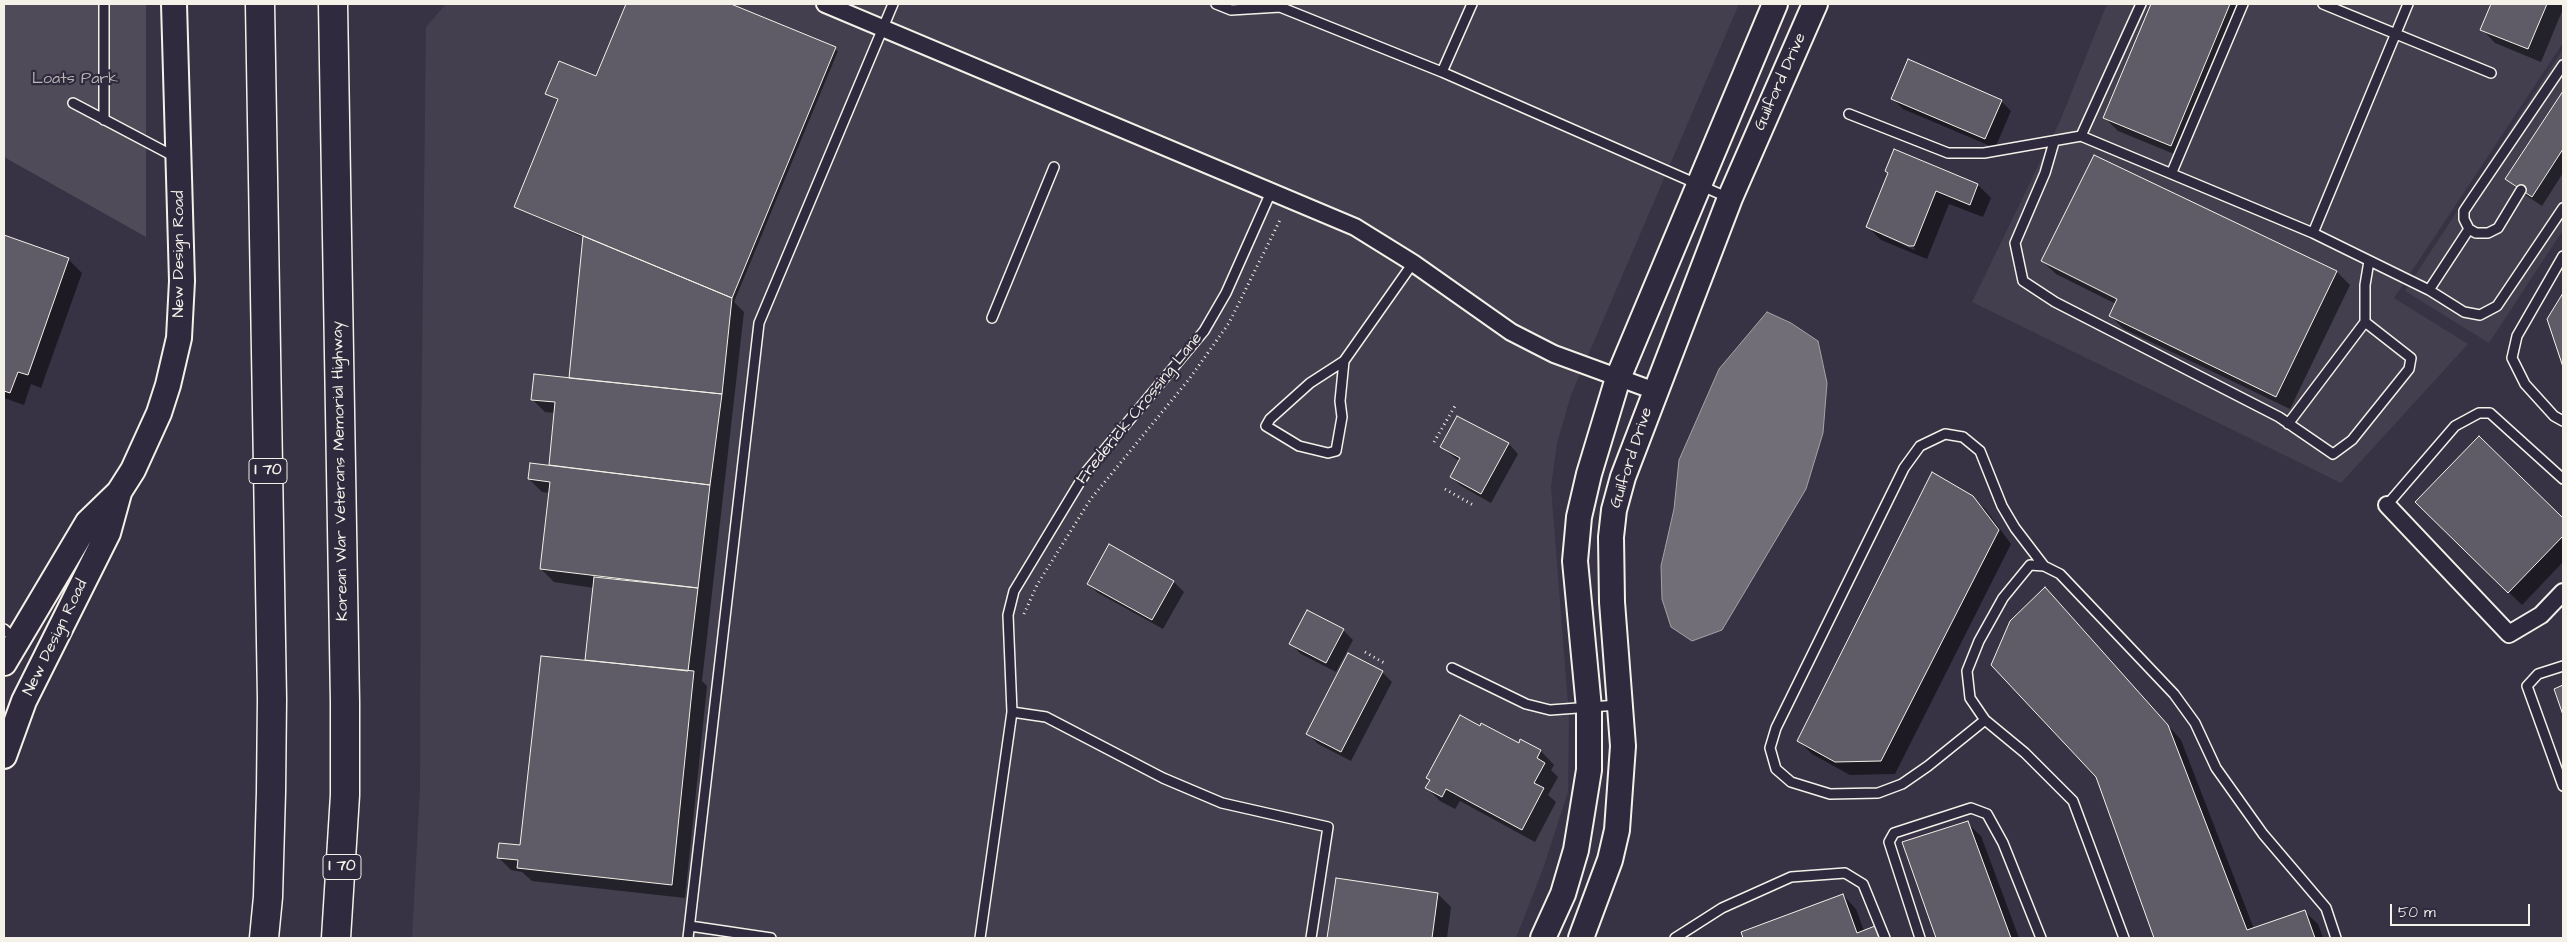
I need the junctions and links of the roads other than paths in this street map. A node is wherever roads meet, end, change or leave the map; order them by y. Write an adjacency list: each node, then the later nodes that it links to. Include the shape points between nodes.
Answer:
1 (104, 4): 23 (lane)
2 (174, 4): 26 (main road, New Design Road)
3 (260, 4): 64 (highway, I 70, via 272,700 272,792)
4 (333, 4): 62 (highway, Korean War Veterans Memorial Highway / I 70)
5 (825, 4): 16 (street)
6 (893, 4): 16 (lane)
7 (1216, 4): 15 (lane, via 1231,10)
8 (1472, 4): 19 (lane)
9 (1775, 4): 29 (main road)
10 (1815, 4): 32 (main road, Guilford Drive)
11 (2141, 4): 24 (lane)
12 (2243, 4): 28 (lane)
13 (2323, 4): 17 (lane)
14 (2408, 4): 17 (lane)
15 (1281, 5): 19 (lane)
16 (884, 27): 31 (street); 63 (lane, via 759,323)
17 (2395, 34): 20 (lane); 35 (lane)
18 (2563, 65): 34 (lane, via 2464,211)
19 (1442, 72): 29 (lane)
20 (2491, 73)
21 (73, 103): 23 (lane)
22 (1850, 114): 25 (lane, via 1948,153 1984,153)
23 (104, 120): 26 (lane)
24 (2081, 136): 25 (lane); 28 (lane)
25 (2054, 142): 46 (lane, via 2045,173 2015,243 2023,281 2055,302)
26 (179, 159): 48 (main road, New Design Road, via 182,280 179,338 159,412)
27 (1054, 167): 40 (lane)
28 (2172, 172): 35 (lane)
29 (1698, 184): 32 (lane); 43 (main road)
30 (2522, 190): 34 (lane, via 2498,228 2488,233 2476,233)
31 (1271, 192): 38 (street, via 1355,227); 58 (lane, Frederick Crossing Lane, via 1226,293 1204,331 1086,472 1014,591 1008,615)
32 (1730, 198): 44 (main road, Guilford Drive)
33 (2563, 208): 39 (lane, via 2497,306 2480,314 2464,312)
34 (2469, 228): 39 (lane)
35 (2313, 233): 37 (lane)
36 (2563, 256): 45 (lane, via 2517,336 2512,358 2525,384 2554,416)
37 (2369, 261): 39 (lane); 41 (lane)
38 (1413, 263): 42 (lane); 43 (street, via 1511,332 1554,354)
39 (2429, 290)
40 (992, 318)
41 (2365, 322): 46 (lane); 46 (lane, via 2411,358 2409,369 2352,440 2333,454)
42 (1344, 361): 42 (lane, via 1310,383 1270,418 1266,426 1299,446 1328,453 1336,451 1342,417 1340,400)
43 (1618, 378): 44 (street); 57 (main road, via 1589,474 1579,517 1575,560)
44 (1655, 391): 56 (main road, Guilford Drive, via 1614,510 1612,602)
45 (2563, 421)
46 (2288, 424)
47 (2563, 479): 49 (lane, via 2490,413 2479,414 2456,426)
48 (119, 492): 52 (main road, New Design Road, via 88,522); 60 (main road, New Design Road, via 108,533 24,702)
49 (2387, 505): 51 (street, via 2510,634 2541,615)
50 (2044, 566): 59 (lane, via 2030,565 2003,598 1978,642 1967,671 1970,698); 59 (lane, via 2002,506 1980,451 1963,437 1946,434 1920,446 1904,468 1776,728 1770,748 1776,770 1791,782 1830,794 1878,793 1902,784); 78 (lane, via 2060,574 2174,694 2195,723 2216,768 2263,834 2326,908)
51 (2563, 592)
52 (10, 634): 53 (main road, New Design Road)
53 (4, 663)
54 (2563, 666): 61 (lane, via 2538,674 2527,686)
55 (1452, 668): 57 (lane, via 1526,704 1550,710)
56 (1621, 705): 57 (lane); 72 (main road, Guilford Drive, via 1623,746 1617,830 1610,860)
57 (1589, 708): 71 (main road, via 1589,770 1584,814 1563,894)
58 (1012, 712): 69 (lane, Frederick Crossing Lane); 70 (lane, via 1046,717 1163,778 1222,803 1328,827)
59 (1985, 720): 77 (lane, via 2025,753 2073,801)
60 (4, 756)
61 (2563, 786)
62 (345, 795): 65 (highway, Korean War Veterans Memorial Highway / I 70); 66 (highway)
63 (690, 926): 67 (lane); 68 (lane)
64 (264, 938)
65 (336, 938)
66 (344, 938)
67 (688, 938)
68 (772, 938)
69 (980, 938)
70 (1311, 938)
71 (1543, 938)
72 (1581, 938)
73 (1675, 938): 74 (lane, via 1722,908 1792,877 1845,874 1863,884)
74 (1885, 938)
75 (1920, 938): 76 (lane, via 1889,842 1894,833 1971,808 1987,814 2003,844)
76 (2041, 938)
77 (2124, 938)
78 (2336, 938)

